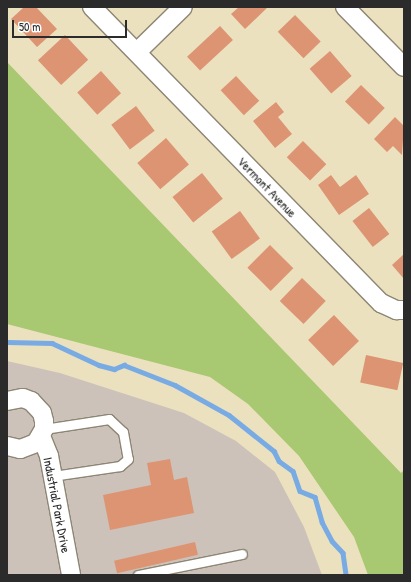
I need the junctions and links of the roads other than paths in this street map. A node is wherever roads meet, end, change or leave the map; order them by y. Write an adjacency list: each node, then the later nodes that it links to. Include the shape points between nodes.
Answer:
1 (92, 7): 4 (street, Vermont Avenue)
2 (183, 7): 4 (street)
3 (346, 7): 5 (street)
4 (137, 52): 6 (street, Vermont Avenue, via 381,303 396,310)
5 (404, 67)
6 (404, 310)
7 (7, 401): 8 (street, Industrial Park Drive, via 23,398 37,406 42,413)
8 (42, 432): 9 (street, Industrial Park Drive, via 28,447 20,449); 10 (street, Industrial Park Drive); 10 (lane, via 109,419 123,432 128,459 120,466)
9 (7, 446)
10 (52, 476): 12 (street, Industrial Park Drive)
11 (242, 554): 13 (lane)
12 (71, 575)
13 (138, 575)

